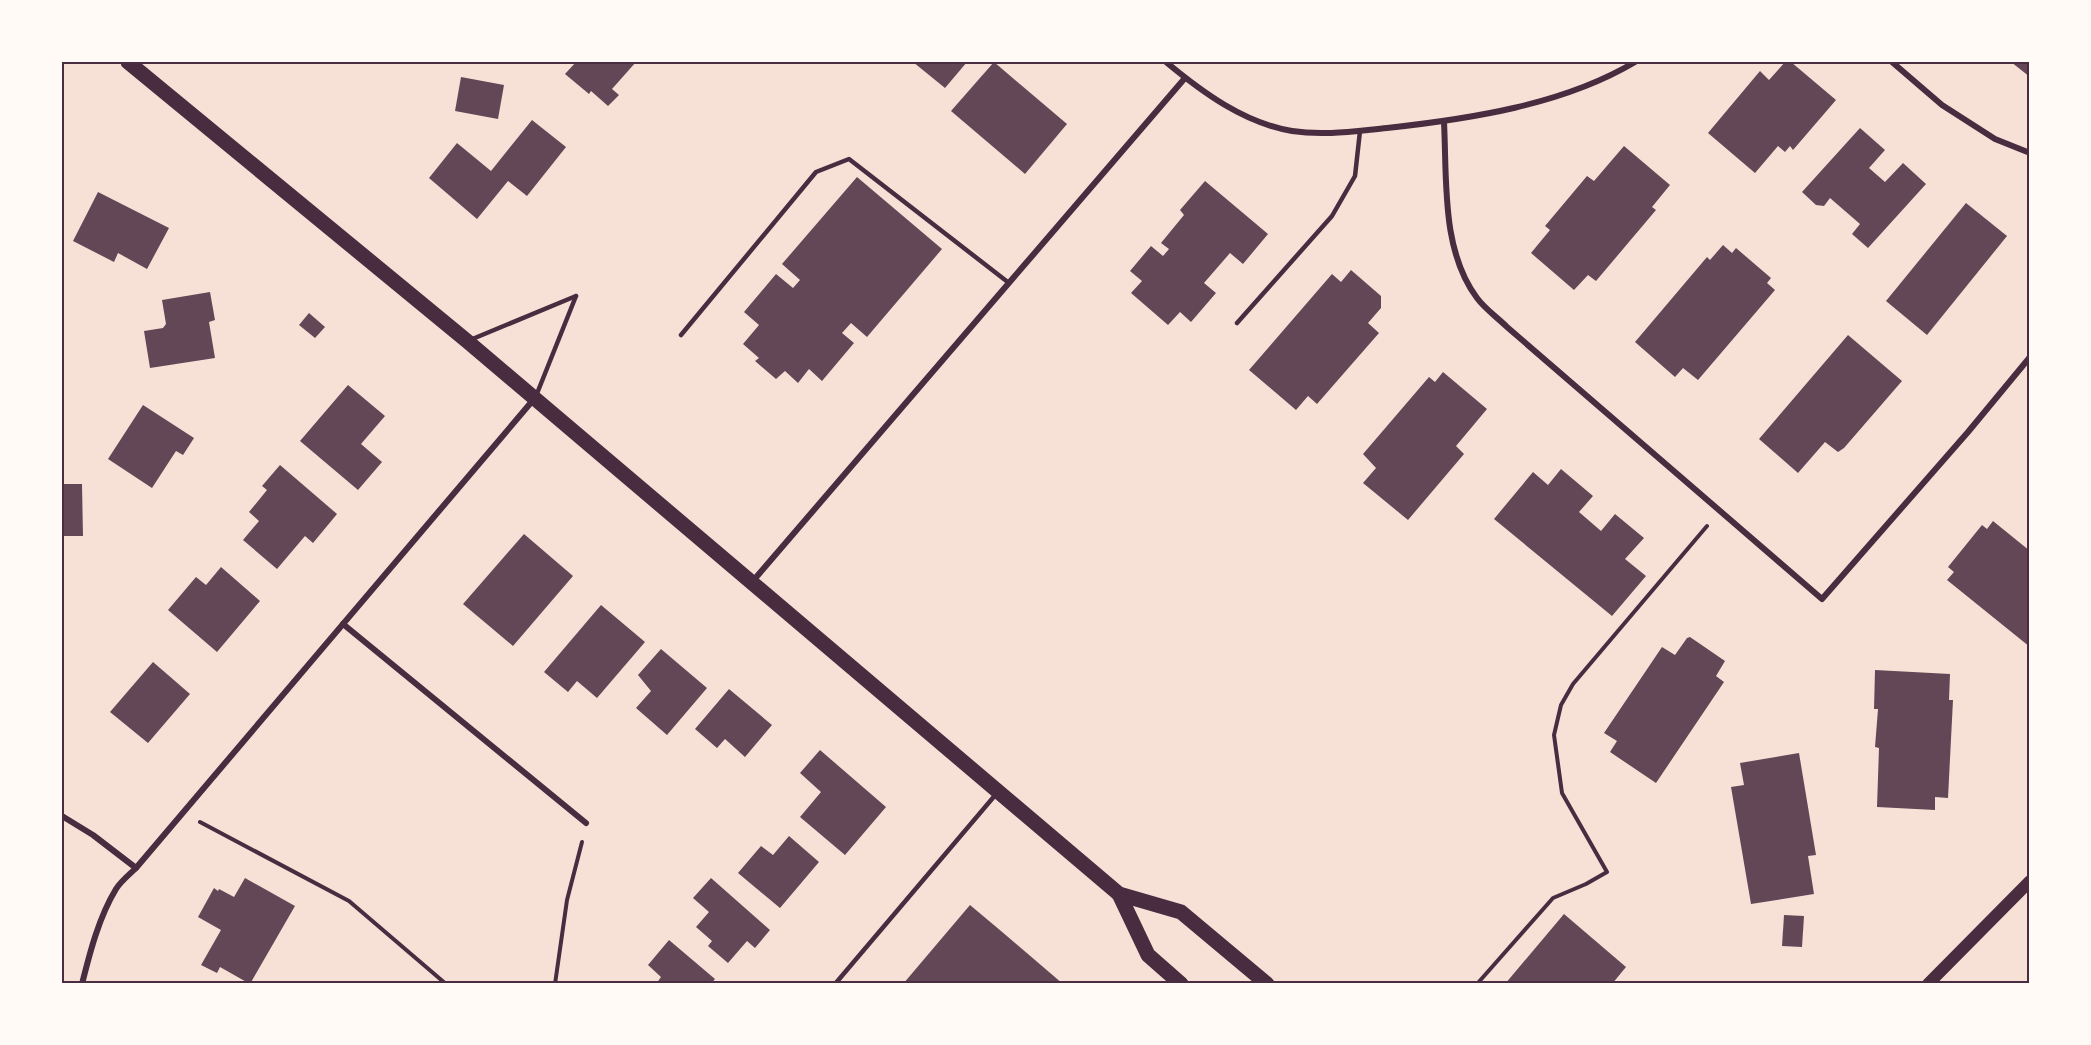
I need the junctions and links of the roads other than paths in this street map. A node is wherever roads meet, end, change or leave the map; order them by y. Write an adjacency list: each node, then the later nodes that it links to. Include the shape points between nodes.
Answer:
1 (128, 62): 12 (main road)
2 (1166, 62): 5 (street)
3 (1635, 62): 6 (street, via 1578,89)
4 (1892, 62): 8 (street, via 1942,105 1995,139)
5 (1185, 78): 7 (street, via 1223,104 1262,122 1300,132); 9 (street)
6 (1444, 122): 7 (street); 13 (street, via 1452,235 1458,264 1478,298 1822,599)
7 (1360, 131): 10 (lane, via 1355,176 1332,216)
8 (2030, 153)
9 (1009, 283): 11 (lane, via 849,159 816,172); 15 (street)
10 (1237, 323)
11 (681, 335)
12 (467, 341): 14 (main road); 14 (lane, via 576,296)
13 (2030, 357)
14 (535, 399): 15 (main road); 16 (street)
15 (752, 582): 17 (main road)
16 (343, 624): 19 (street); 20 (street)
17 (999, 791): 22 (main road); 24 (lane)
18 (62, 816): 20 (street)
19 (586, 824)
20 (136, 868): 23 (street, via 117,887)
21 (2030, 881): 27 (main road)
22 (1119, 894): 25 (main road, via 1148,955); 26 (main road, via 1181,912)
23 (82, 984)
24 (835, 984)
25 (1181, 984)
26 (1266, 984)
27 (1928, 984)

